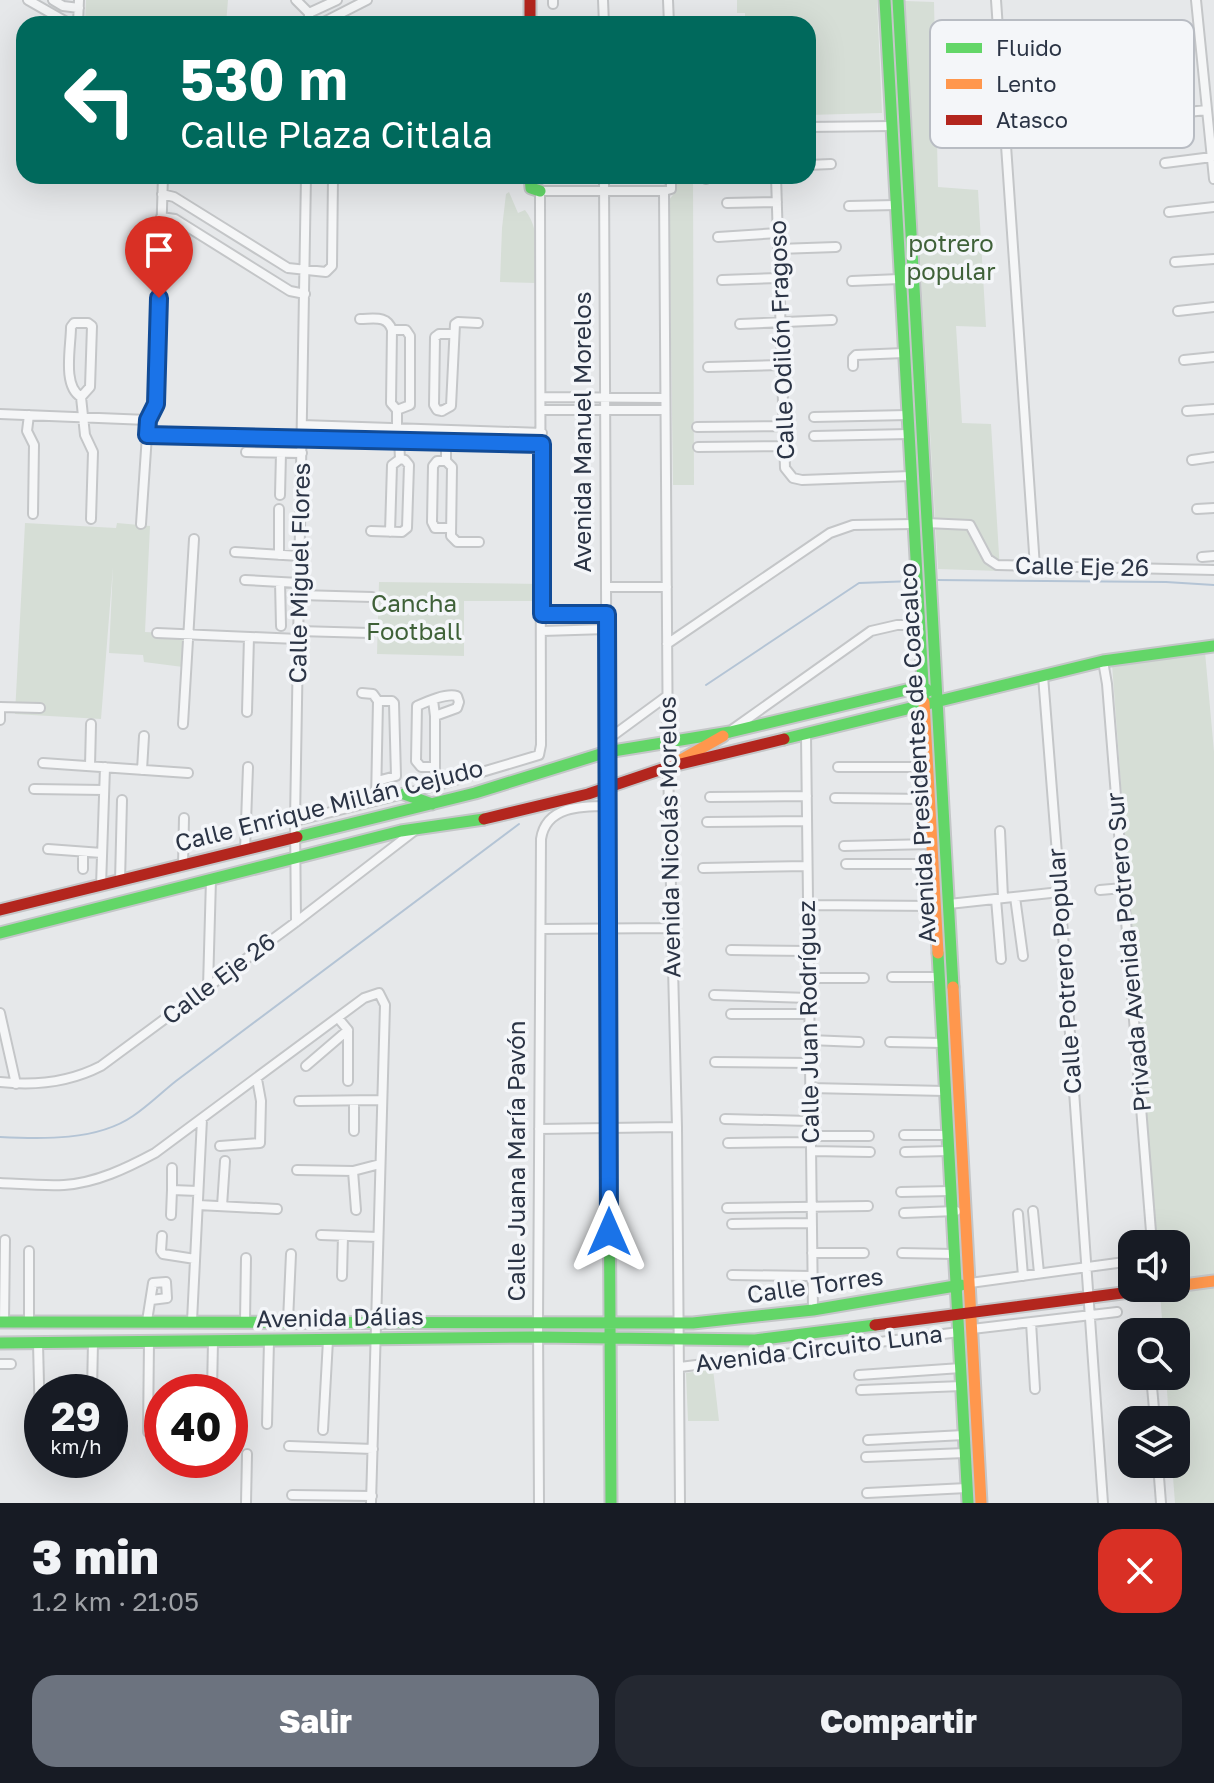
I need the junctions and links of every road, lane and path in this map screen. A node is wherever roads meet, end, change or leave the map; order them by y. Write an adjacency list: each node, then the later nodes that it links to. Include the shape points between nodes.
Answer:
1 (28, 0): 12 (street)
2 (53, 0): 10 (street, via 63,6)
3 (296, 0): 11 (street)
4 (337, 0): 11 (street)
5 (367, 0): 13 (street)
6 (885, 0): 15 (main road, Avenida Presidentes de Coacalco)
7 (898, 0): 16 (main road, Avenida Presidentes de Coacalco)
8 (996, 0): 14 (street)
9 (1196, 0): 17 (street)
10 (79, 4)
11 (309, 13)
12 (56, 16)
13 (336, 16)
14 (997, 20)
15 (887, 40): 16 (main road); 19 (main road, Avenida Presidentes de Coacalco)
16 (900, 40): 45 (main road, Avenida Presidentes de Coacalco)
17 (1207, 110): 18 (street); 23 (street)
18 (1194, 111)
19 (892, 126): 20 (street); 40 (main road, Avenida Presidentes de Coacalco)
20 (816, 127)
21 (1006, 148): 131 (street)
22 (1165, 163): 23 (street)
23 (1213, 163): 26 (street)
24 (831, 164): 25 (street)
25 (816, 165)
26 (1214, 179)
27 (163, 184): 37 (street)
28 (306, 184): 52 (street, Calle Miguel Flores)
29 (333, 184): 52 (street, via 331,269)
30 (531, 184): 34 (main road)
31 (604, 184): 35 (street, Avenida Manuel Morelos)
32 (671, 184): 36 (street, Avenida Nicolás Morelos)
33 (776, 184): 38 (street, Calle Odilón Fragoso)
34 (540, 191): 35 (street); 74 (street)
35 (604, 191): 36 (street); 75 (street, Avenida Manuel Morelos)
36 (664, 191): 76 (street, Avenida Nicolás Morelos)
37 (162, 194): 44 (street); 52 (street, via 288,268)
38 (777, 202): 39 (street); 46 (street, Calle Odilón Fragoso)
39 (727, 203)
40 (896, 205): 41 (street); 45 (main road, Avenida Presidentes de Coacalco)
41 (849, 206)
42 (1214, 207): 43 (street)
43 (1169, 212)
44 (161, 217): 57 (street, via 175,219 290,291); 89 (street, via 156,404)
45 (904, 230): 54 (main road, Avenida Presidentes de Coacalco); 112 (main road, Avenida Presidentes de Coacalco)
46 (778, 233): 47 (street); 49 (street, Calle Odilón Fragoso)
47 (718, 237)
48 (836, 247): 49 (street)
49 (778, 249): 53 (street, Calle Odilón Fragoso)
50 (1214, 259): 51 (street)
51 (1175, 262)
52 (304, 271): 57 (street, Calle Miguel Flores)
53 (779, 278): 55 (street); 62 (street, Calle Odilón Fragoso)
54 (900, 279): 56 (street); 67 (main road, Avenida Presidentes de Coacalco)
55 (722, 280)
56 (852, 281)
57 (305, 294): 90 (street, Calle Miguel Flores)
58 (1214, 307): 59 (street)
59 (1178, 311)
60 (360, 319): 65 (street, via 386,319)
61 (832, 320): 62 (street)
62 (780, 322): 64 (street); 70 (street, Calle Odilón Fragoso)
63 (478, 323): 66 (street, via 456,323)
64 (740, 324)
65 (392, 330): 78 (street, via 391,403); 78 (street, via 406,330 410,336 410,405)
66 (454, 334): 82 (street, via 451,406); 82 (street, via 435,337 434,405)
67 (904, 353): 71 (street, via 858,354); 86 (main road, Avenida Presidentes de Coacalco)
68 (1214, 357): 69 (street)
69 (1184, 360)
70 (781, 365): 72 (street); 91 (street, Calle Odilón Fragoso)
71 (853, 366)
72 (708, 367)
73 (81, 397): 73 (street, via 71,384 74,323 92,326 90,387); 87 (street)
74 (542, 397): 75 (street); 79 (street)
75 (605, 397): 76 (street); 80 (street, Avenida Manuel Morelos)
76 (665, 398): 81 (street, Avenida Nicolás Morelos)
77 (1214, 409): 83 (street)
78 (397, 410): 93 (street)
79 (542, 410): 80 (street); 95 (street)
80 (605, 410): 81 (street); 136 (street, Avenida Manuel Morelos)
81 (665, 410): 137 (street, Avenida Nicolás Morelos)
82 (442, 411): 94 (street)
83 (1187, 411)
84 (0, 414): 85 (street)
85 (29, 415): 87 (street); 117 (street)
86 (908, 415): 88 (street); 96 (main road, Avenida Presidentes de Coacalco)
87 (85, 417): 89 (street); 118 (street, via 85,435 93,452)
88 (814, 417)
89 (148, 420): 97 (street)
90 (302, 425): 93 (street); 99 (street, Calle Miguel Flores)
91 (783, 426): 92 (street); 103 (street, Calle Odilón Fragoso)
92 (697, 427)
93 (397, 429): 94 (street)
94 (443, 430): 95 (street)
95 (542, 433): 102 (street)
96 (909, 434): 98 (street); 112 (main road, Avenida Presidentes de Coacalco)
97 (147, 435): 99 (street); 119 (street)
98 (814, 436)
99 (302, 437): 100 (street); 107 (street, Calle Miguel Flores)
100 (399, 439): 101 (street); 109 (street)
101 (446, 441): 102 (street); 111 (street)
102 (542, 444): 141 (street)
103 (783, 446): 104 (street); 112 (street, Calle Odilón Fragoso, via 785,468 793,478)
104 (698, 447)
105 (246, 452): 106 (street)
106 (281, 453): 107 (street); 113 (street)
107 (302, 453): 128 (street, Calle Miguel Flores)
108 (1214, 457): 110 (street)
109 (400, 459): 123 (street, via 392,465); 123 (street, via 409,465 408,526)
110 (1192, 460)
111 (446, 461): 121 (street, via 452,467); 121 (street, via 433,466 432,522 435,528)
112 (915, 468): 120 (main road, Avenida Presidentes de Coacalco); 120 (main road, Avenida Presidentes de Coacalco)
113 (280, 495)
114 (1214, 508): 116 (street)
115 (279, 509): 127 (street)
116 (1197, 509)
117 (33, 514)
118 (91, 519)
119 (141, 524)
120 (920, 524): 131 (street, Calle Eje 26, via 970,525 992,563); 140 (main road, Avenida Presidentes de Coacalco); 152 (street, via 853,525 830,533)
121 (450, 528): 125 (street, via 454,541)
122 (371, 531): 123 (street)
123 (390, 532)
124 (194, 539): 149 (street)
125 (479, 542)
126 (235, 552): 127 (street)
127 (279, 555): 128 (street)
128 (300, 556): 135 (street, Calle Miguel Flores)
129 (1214, 556): 130 (street)
130 (1202, 557)
131 (1035, 567): 132 (street, Calle Eje 26)
132 (1214, 570)
133 (245, 580): 134 (street)
134 (280, 582): 135 (street); 144 (street)
135 (299, 583): 138 (street, Calle Miguel Flores)
136 (606, 587): 137 (street); 142 (street, Avenida Manuel Morelos)
137 (667, 587): 152 (street, Avenida Nicolás Morelos)
138 (299, 595): 139 (street); 150 (street, Calle Miguel Flores)
139 (372, 597)
140 (925, 606): 143 (main road, Avenida Presidentes de Coacalco); 160 (main road, Avenida Presidentes de Coacalco)
141 (542, 614): 142 (street); 146 (street)
142 (607, 614): 145 (street, Avenida Manuel Morelos)
143 (920, 625): 156 (main road, Avenida Presidentes de Coacalco); 170 (street, via 871,631)
144 (281, 626)
145 (607, 629): 146 (street); 174 (street, Avenida Manuel Morelos)
146 (542, 631): 186 (street, via 539,755)
147 (157, 633): 149 (street)
148 (370, 633): 150 (street)
149 (189, 635): 151 (street); 169 (street)
150 (298, 635): 151 (street); 200 (street, Calle Miguel Flores)
151 (249, 637): 165 (street)
152 (667, 644): 158 (street, Avenida Nicolás Morelos)
153 (1214, 646): 154 (main road)
154 (1103, 661): 155 (main road); 224 (street, Privada Avenida Potrero Sur)
155 (1043, 676): 160 (main road); 226 (street, Calle Potrero Popular)
156 (923, 686): 160 (main road); 162 (main road, Avenida Presidentes de Coacalco); 170 (main road)
157 (362, 693): 161 (street, via 373,694)
158 (667, 696): 173 (street, Avenida Nicolás Morelos); 174 (street)
159 (433, 700): 166 (street); 166 (street, via 456,694 459,702 457,708); 179 (street, via 417,706 416,761 421,767)
160 (937, 700): 162 (main road); 203 (main road, Avenida Presidentes de Coacalco)
161 (378, 701): 185 (street); 185 (street, via 394,703 396,776)
162 (924, 705): 171 (main road); 182 (main road, Avenida Presidentes de Coacalco)
163 (0, 707): 164 (street); 167 (street)
164 (40, 708)
165 (247, 712)
166 (435, 716): 179 (street)
167 (0, 720)
168 (91, 724): 176 (street)
169 (183, 724)
170 (730, 732): 173 (main road, Calle Enrique Millán Cejudo); 180 (main road)
171 (806, 735): 180 (main road); 191 (street, Calle Juan Rodríguez)
172 (144, 736): 183 (street)
173 (668, 740): 174 (main road, Calle Enrique Millán Cejudo); 180 (street, Avenida Nicolás Morelos)
174 (607, 746): 187 (street, Avenida Manuel Morelos); 197 (main road, Calle Enrique Millán Cejudo)
175 (43, 763): 176 (street)
176 (90, 766): 177 (street)
177 (105, 767): 183 (street); 189 (street)
178 (248, 767): 211 (street)
179 (435, 767): 186 (street)
180 (668, 767): 187 (main road, Calle Enrique Millán Cejudo); 234 (street, Avenida Nicolás Morelos)
181 (838, 767): 182 (street)
182 (928, 767): 194 (main road, Avenida Presidentes de Coacalco)
183 (142, 770): 184 (street)
184 (188, 773)
185 (377, 781): 196 (street)
186 (435, 786): 190 (street)
187 (607, 788): 198 (main road, Avenida Manuel Morelos); 204 (main road, Calle Enrique Millán Cejudo, via 480,820)
188 (34, 789): 189 (street)
189 (104, 790): 213 (street)
190 (404, 794): 196 (street); 197 (main road)
191 (807, 796): 192 (street); 201 (street, Calle Juan Rodríguez)
192 (710, 797)
193 (835, 798): 194 (street)
194 (929, 799): 205 (main road, Avenida Presidentes de Coacalco)
195 (122, 800): 222 (street)
196 (376, 801): 200 (street)
197 (432, 804): 207 (main road, Calle Enrique Millán Cejudo)
198 (608, 806): 235 (street, Calle Juana María Pavón, via 558,813 542,829); 236 (main road, Avenida Manuel Morelos)
199 (184, 818): 217 (street)
200 (295, 821): 207 (street, Calle Miguel Flores)
201 (807, 821): 202 (street); 218 (street, Calle Juan Rodríguez)
202 (707, 822)
203 (944, 827): 205 (main road); 229 (main road, Avenida Presidentes de Coacalco)
204 (418, 828): 214 (main road, Calle Enrique Millán Cejudo); 233 (street, Calle Eje 26)
205 (931, 828): 208 (main road, Avenida Presidentes de Coacalco)
206 (1000, 831): 228 (street)
207 (296, 838): 211 (main road, Calle Enrique Millán Cejudo); 214 (street, Calle Miguel Flores)
208 (932, 844): 209 (street); 216 (main road, Avenida Presidentes de Coacalco)
209 (844, 846)
210 (48, 849): 212 (street)
211 (245, 850): 217 (main road, Calle Enrique Millán Cejudo)
212 (83, 852): 213 (street); 220 (street)
213 (102, 853): 223 (street)
214 (297, 858): 221 (main road, Calle Enrique Millán Cejudo); 233 (street, Calle Miguel Flores)
215 (846, 864): 216 (street)
216 (933, 864): 231 (main road, Avenida Presidentes de Coacalco)
217 (183, 865): 222 (main road, Calle Enrique Millán Cejudo)
218 (807, 866): 219 (street); 230 (street, Calle Juan Rodríguez)
219 (703, 868)
220 (83, 869)
221 (211, 879): 237 (main road, Calle Enrique Millán Cejudo); 246 (street)
222 (120, 881): 223 (main road, Calle Enrique Millán Cejudo)
223 (101, 886): 232 (main road, Calle Enrique Millán Cejudo)
224 (1123, 888): 225 (street); 315 (street, Privada Avenida Potrero Sur)
225 (1100, 890)
226 (1060, 892): 227 (street); 330 (street, Calle Potrero Popular)
227 (1015, 897): 228 (street); 240 (street)
228 (1000, 898): 229 (street); 241 (street)
229 (949, 904): 254 (main road, Avenida Presidentes de Coacalco)
230 (808, 905): 231 (street); 239 (street, Calle Juan Rodríguez)
231 (935, 906): 243 (main road, Avenida Presidentes de Coacalco)
232 (0, 910)
233 (296, 922): 246 (street, Calle Eje 26)
234 (671, 928): 236 (street); 275 (street, Avenida Nicolás Morelos)
235 (541, 929): 236 (street); 277 (street, Calle Juana María Pavón)
236 (608, 929): 276 (main road, Avenida Manuel Morelos)
237 (0, 933)
238 (731, 950): 239 (street)
239 (808, 951): 244 (street, Calle Juan Rodríguez)
240 (1023, 956)
241 (1001, 959)
242 (892, 977): 243 (street)
243 (939, 977): 253 (main road, Avenida Presidentes de Coacalco)
244 (809, 978): 245 (street); 248 (street, Calle Juan Rodríguez)
245 (864, 978)
246 (208, 987): 266 (street, Calle Eje 26, via 90,1071)
247 (714, 995): 248 (street)
248 (809, 998): 251 (street, Calle Juan Rodríguez)
249 (0, 1013): 266 (street)
250 (731, 1014): 251 (street)
251 (809, 1014): 256 (street, Calle Juan Rodríguez)
252 (338, 1018): 255 (street); 263 (street); 269 (street, via 379,993 385,1005)
253 (942, 1023): 254 (main road); 259 (main road, Avenida Presidentes de Coacalco)
254 (955, 1023): 306 (main road, Avenida Presidentes de Coacalco)
255 (348, 1030): 262 (street); 264 (street)
256 (809, 1040): 257 (street); 261 (street, Calle Juan Rodríguez)
257 (859, 1042)
258 (890, 1042): 259 (street)
259 (943, 1043): 268 (main road, Avenida Presidentes de Coacalco)
260 (715, 1062): 261 (street)
261 (810, 1063): 267 (street, Calle Juan Rodríguez)
262 (306, 1066)
263 (257, 1079): 272 (street); 284 (street, via 260,1143)
264 (348, 1081)
265 (0, 1082): 266 (street, Calle Eje 26)
266 (16, 1084)
267 (810, 1088): 268 (street); 274 (street, Calle Juan Rodríguez)
268 (945, 1091): 280 (main road, Avenida Presidentes de Coacalco)
269 (381, 1100): 271 (street); 289 (street)
270 (299, 1101): 271 (street)
271 (354, 1101): 278 (street)
272 (202, 1119): 293 (street, via 155,1153 110,1174 65,1185); 295 (street)
273 (725, 1119): 274 (street)
274 (810, 1121): 283 (street, Calle Juan Rodríguez)
275 (677, 1127): 276 (street); 359 (street, Avenida Nicolás Morelos)
276 (609, 1128): 277 (street); 358 (main road, Avenida Manuel Morelos)
277 (539, 1129): 356 (street, Calle Juana María Pavón)
278 (354, 1131)
279 (904, 1135): 280 (street)
280 (948, 1135): 285 (main road, Avenida Presidentes de Coacalco)
281 (869, 1136): 283 (street)
282 (728, 1143): 283 (street)
283 (811, 1143): 286 (street); 301 (street, Calle Juan Rodríguez)
284 (220, 1146)
285 (949, 1151): 287 (street); 296 (main road, Avenida Presidentes de Coacalco)
286 (870, 1152)
287 (905, 1152)
288 (225, 1161): 300 (street)
289 (380, 1164): 292 (street); 319 (street)
290 (172, 1168): 294 (street)
291 (297, 1170): 292 (street)
292 (353, 1171): 305 (street)
293 (0, 1183)
294 (172, 1190): 295 (street); 312 (street)
295 (198, 1191): 299 (street)
296 (951, 1191): 298 (street); 307 (main road, Avenida Presidentes de Coacalco)
297 (901, 1192): 298 (street)
298 (923, 1192): 309 (street)
299 (198, 1205): 300 (street); 328 (street)
300 (222, 1206): 304 (street)
301 (811, 1206): 302 (street); 303 (street); 313 (street, Calle Juan Rodríguez)
302 (868, 1206)
303 (727, 1208)
304 (277, 1209)
305 (356, 1210)
306 (965, 1210): 307 (street); 337 (main road, Avenida Presidentes de Coacalco)
307 (952, 1211): 309 (street); 326 (main road, Avenida Presidentes de Coacalco)
308 (1033, 1211): 331 (street)
309 (924, 1212): 310 (street)
310 (904, 1213)
311 (1018, 1214): 335 (street)
312 (171, 1215)
313 (811, 1223): 314 (street); 322 (street, Calle Juan Rodríguez)
314 (732, 1224)
315 (1151, 1230)
316 (321, 1235): 318 (street)
317 (162, 1236): 328 (street, via 163,1254)
318 (343, 1236): 319 (street); 333 (street)
319 (378, 1237): 353 (street)
320 (5, 1240): 354 (street)
321 (29, 1251): 355 (street)
322 (812, 1253): 323 (street); 334 (street, Calle Juan Rodríguez)
323 (864, 1253)
324 (902, 1253): 326 (street)
325 (291, 1254): 352 (street)
326 (954, 1254): 339 (main road, Avenida Presidentes de Coacalco)
327 (246, 1258): 351 (street)
328 (195, 1259): 350 (street)
329 (1118, 1263): 330 (street)
330 (1086, 1266): 331 (street); 341 (street, Calle Potrero Popular)
331 (1039, 1273): 335 (street)
332 (732, 1275): 334 (street)
333 (342, 1276)
334 (812, 1276): 343 (street, Calle Juan Rodríguez)
335 (1023, 1276): 337 (street)
336 (1214, 1281): 338 (main road)
337 (970, 1283): 339 (main road, Calle Torres); 345 (main road, Avenida Presidentes de Coacalco)
338 (1190, 1284)
339 (956, 1287): 343 (main road, Calle Torres); 346 (main road, Avenida Presidentes de Coacalco)
340 (1118, 1294): 341 (main road, Avenida Dálias)
341 (1087, 1298): 345 (main road, Avenida Dálias); 347 (street, Calle Potrero Popular)
342 (151, 1300): 349 (street)
343 (813, 1310): 360 (main road, Calle Torres)
344 (1117, 1312): 347 (street)
345 (972, 1313): 346 (main road, Avenida Dálias); 361 (main road, Avenida Presidentes de Coacalco)
346 (958, 1314): 362 (main road, Avenida Presidentes de Coacalco); 366 (main road, Avenida Dálias)
347 (1088, 1316): 357 (street); 407 (street, Calle Potrero Popular)
348 (106, 1321): 349 (main road, Avenida Dálias); 355 (main road, Avenida Dálias); 371 (main road)
349 (147, 1321): 350 (main road, Avenida Dálias)
350 (192, 1321): 351 (main road, Avenida Dálias)
351 (245, 1321): 352 (main road, Avenida Dálias)
352 (284, 1321): 353 (main road, Avenida Dálias); 370 (main road)
353 (377, 1321): 356 (main road, Avenida Dálias); 368 (street)
354 (2, 1322): 355 (main road, Avenida Dálias)
355 (29, 1322)
356 (538, 1322): 358 (main road, Avenida Dálias); 363 (street, Calle Juana María Pavón)
357 (1031, 1322): 361 (street); 385 (street)
358 (610, 1323): 359 (main road, Avenida Dálias); 364 (main road, Avenida Manuel Morelos)
359 (679, 1323): 360 (main road, Calle Torres); 365 (street, Avenida Nicolás Morelos)
360 (693, 1323): 366 (main road)
361 (972, 1329): 406 (main road, Avenida Presidentes de Coacalco)
362 (959, 1332): 377 (street, Avenida Circuito Luna); 378 (main road, Avenida Presidentes de Coacalco)
363 (538, 1337): 364 (main road, Avenida Dálias); 368 (main road, Avenida Dálias); 402 (street, Calle Juana María Pavón)
364 (610, 1337): 365 (main road, Avenida Dálias); 403 (main road, Avenida Manuel Morelos)
365 (680, 1337): 366 (main road, Avenida Dálias); 377 (street, Avenida Nicolás Morelos)
366 (733, 1339)
367 (328, 1340): 368 (main road, Avenida Dálias); 370 (main road, Avenida Dálias); 388 (street)
368 (377, 1340): 392 (street)
369 (213, 1341): 370 (main road, Avenida Dálias); 372 (main road, Avenida Dálias); 382 (street)
370 (274, 1341): 387 (street)
371 (99, 1342): 372 (main road, Avenida Dálias); 374 (main road, Avenida Dálias); 380 (street)
372 (149, 1342): 381 (street)
373 (0, 1343): 374 (main road, Avenida Dálias)
374 (38, 1343): 379 (street)
375 (0, 1364): 376 (street)
376 (11, 1364)
377 (680, 1367): 404 (street, Avenida Nicolás Morelos)
378 (961, 1368): 383 (street); 384 (main road, Avenida Presidentes de Coacalco)
379 (39, 1374)
380 (95, 1374)
381 (149, 1374)
382 (212, 1374)
383 (859, 1375)
384 (962, 1386): 386 (street); 389 (main road, Avenida Presidentes de Coacalco)
385 (1035, 1389)
386 (861, 1390)
387 (267, 1424)
388 (323, 1430)
389 (964, 1435): 390 (street); 393 (main road, Avenida Presidentes de Coacalco)
390 (868, 1440)
391 (289, 1446): 392 (street)
392 (373, 1449): 400 (street)
393 (965, 1453): 394 (street); 397 (main road, Avenida Presidentes de Coacalco)
394 (866, 1457)
395 (247, 1478): 401 (street)
396 (1159, 1478): 408 (street)
397 (967, 1488): 398 (street); 405 (main road, Avenida Presidentes de Coacalco)
398 (867, 1493)
399 (292, 1495): 400 (street)
400 (372, 1500)
401 (246, 1503)
402 (539, 1503)
403 (611, 1503)
404 (680, 1503)
405 (968, 1503)
406 (981, 1503)
407 (1103, 1503)
408 (1161, 1503)

